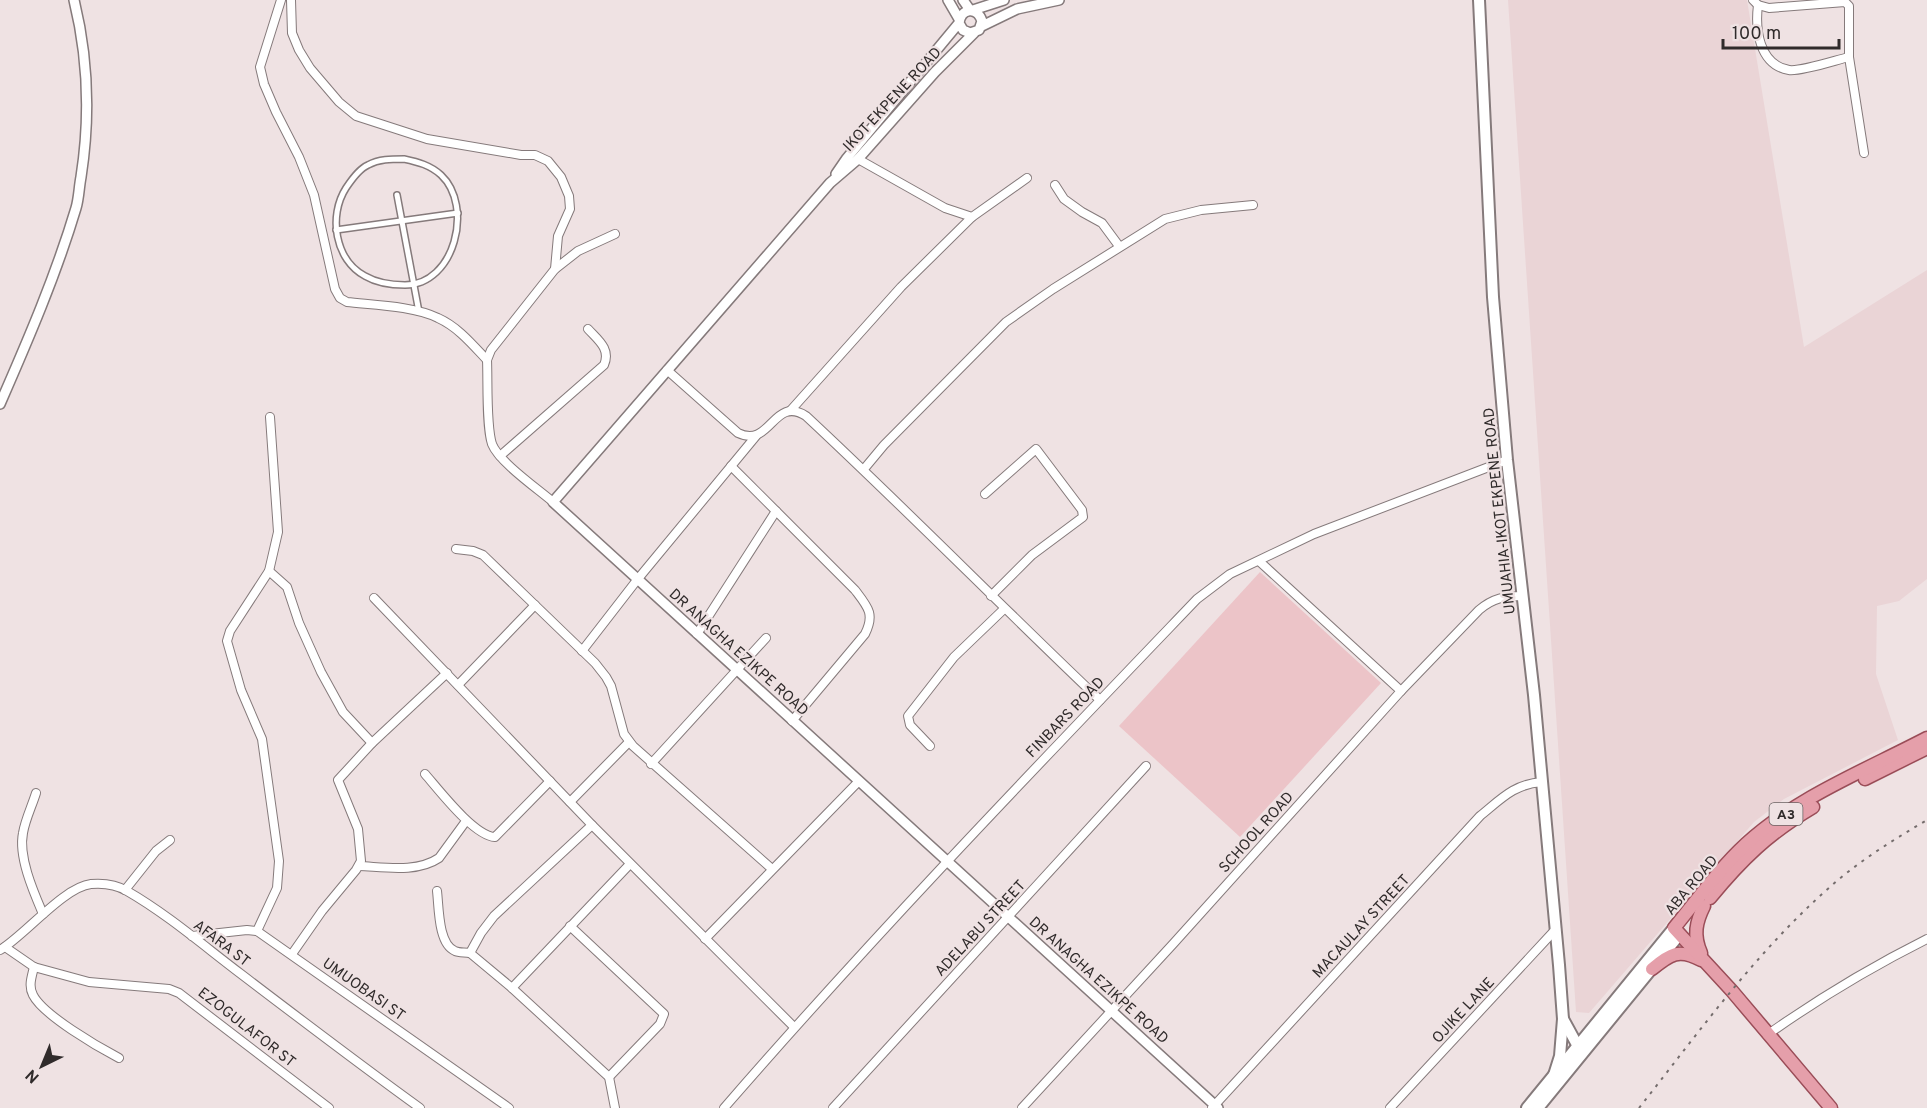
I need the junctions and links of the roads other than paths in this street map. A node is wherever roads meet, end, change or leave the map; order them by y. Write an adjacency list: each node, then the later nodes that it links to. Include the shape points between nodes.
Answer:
1 (74, 0): 33 (street, via 86,76 86,147 76,206)
2 (281, 0): 29 (street, via 261,67 264,84 314,195 335,289 347,302)
3 (291, 0): 27 (street, via 292,33 299,50 339,102 356,116 427,139 521,156 535,155 548,161 561,177 570,209 558,236)
4 (948, 0): 11 (street)
5 (963, 0): 10 (street)
6 (1004, 0): 10 (street)
7 (1059, 0): 12 (street, IKOT EKPENE ROAD, via 1017,9)
8 (1479, 0): 38 (main road, UMUAHIA-IKOT EKPENE ROAD, via 1493,297)
9 (1756, 2): 13 (street, via 1761,46 1774,63 1791,70); 13 (street, via 1769,8 1845,2 1849,6)
10 (971, 10): 11 (street, via 961,14); 12 (street, via 981,16)
11 (959, 21): 12 (street, via 963,30 970,33); 17 (street)
12 (978, 29): 15 (street, IKOT EKPENE ROAD)
13 (1849, 57): 14 (street)
14 (1864, 153)
15 (858, 159): 17 (street, IKOT EKPENE ROAD); 22 (street, via 945,208)
16 (1027, 178): 22 (street)
17 (830, 183): 32 (street)
18 (1055, 184): 26 (street, via 1064,199 1102,223)
19 (397, 195): 23 (street)
20 (1253, 205): 26 (street, via 1201,210 1165,219)
21 (458, 213): 23 (street); 24 (street, via 446,180 433,169 404,159 385,160 366,165 348,185 338,208); 28 (street, via 456,239 445,262 432,276)
22 (972, 217): 34 (street, via 901,287)
23 (402, 221): 24 (street); 28 (street)
24 (336, 230): 28 (street, via 345,256 364,276 390,284)
25 (615, 234): 27 (street, via 578,251)
26 (1119, 246): 40 (street, via 1006,322)
27 (555, 269): 31 (street)
28 (414, 284): 29 (street)
29 (419, 312): 31 (street, via 437,317 463,334)
30 (588, 329): 37 (street, via 606,350 604,365)
31 (487, 360): 37 (street, via 490,432)
32 (667, 370): 36 (street, via 738,433); 42 (street)
33 (0, 404)
34 (791, 410): 36 (street); 40 (street, via 806,416)
35 (270, 417): 46 (street, via 278,532)
36 (751, 439): 39 (street)
37 (500, 456): 42 (street)
38 (1507, 460): 45 (street, FINBARS ROAD, via 1314,534); 49 (main road, UMUAHIA-IKOT EKPENE ROAD)
39 (731, 466): 43 (street); 47 (street)
40 (864, 469): 48 (street)
41 (985, 494): 48 (street, via 1036,449 1082,510 1083,517 1032,555)
42 (553, 502): 47 (street, DR ANAGHA EZIKPE ROAD)
43 (776, 511): 53 (street); 61 (street, via 855,590 870,612 864,634)
44 (456, 549): 51 (street, via 483,555)
45 (1259, 561): 59 (street); 60 (street, FINBARS ROAD, via 1230,574 1197,599)
46 (269, 571): 64 (street, via 287,586 299,623 343,711); 90 (street, via 227,640 241,690 262,739 279,861 277,888)
47 (637, 580): 53 (street, DR ANAGHA EZIKPE ROAD); 55 (street)
48 (991, 596): 52 (street)
49 (1523, 596): 59 (street, SCHOOL ROAD, via 1490,601); 73 (main road, UMUAHIA-IKOT EKPENE ROAD)
50 (374, 598): 57 (street)
51 (535, 605): 55 (street); 58 (street)
52 (1004, 609): 60 (street); 65 (street, via 954,657 908,716 910,725)
53 (697, 634): 56 (street, DR ANAGHA EZIKPE ROAD)
54 (766, 638): 56 (street)
55 (582, 651): 63 (street, via 611,686)
56 (737, 670): 61 (street, DR ANAGHA EZIKPE ROAD); 68 (street)
57 (447, 673): 58 (street); 64 (street)
58 (458, 685): 71 (street)
59 (1401, 691): 102 (street, SCHOOL ROAD)
60 (1100, 700): 79 (street, FINBARS ROAD)
61 (792, 721): 72 (street, DR ANAGHA EZIKPE ROAD)
62 (1927, 738): 67 (main road, ABA ROAD / A3)
63 (629, 742): 68 (street); 75 (street)
64 (372, 743): 81 (street, via 338,780 358,828)
65 (930, 746)
66 (1927, 748): 67 (main road, ABA ROAD / A3)
67 (1892, 761): 85 (main road, ABA ROAD / A3, via 1771,834 1737,866); 91 (main road, ABA ROAD / A3, via 1807,800 1766,828 1724,867)
68 (651, 764): 82 (street)
69 (1146, 766): 87 (street, ADELABU STREET)
70 (425, 774): 76 (street)
71 (550, 781): 75 (street); 76 (street, via 495,837 489,837)
72 (859, 781): 79 (street, DR ANAGHA EZIKPE ROAD); 82 (street)
73 (1542, 782): 89 (main road, UMUAHIA-IKOT EKPENE ROAD); 113 (street, MACAULAY STREET, via 1512,790 1480,816)
74 (36, 794): 86 (street, via 22,834 27,871)
75 (570, 802): 77 (street)
76 (466, 820): 81 (street, via 433,862 404,868)
77 (592, 825): 80 (street); 96 (street, via 494,916)
78 (170, 840): 83 (street, via 156,850)
79 (947, 861): 87 (street, DR ANAGHA EZIKPE ROAD); 104 (street, FINBARS ROAD)
80 (630, 864): 88 (street); 93 (street)
81 (359, 866): 97 (street)
82 (772, 869): 93 (street)
83 (125, 890): 86 (street, AFARA ST, via 101,884 79,887); 92 (street, AFARA ST)
84 (437, 891): 96 (street, via 446,944 454,951)
85 (1704, 906): 91 (main road, ABA ROAD / A3); 98 (main road, via 1695,933)
86 (43, 914): 95 (street, AFARA ST)
87 (1007, 917): 102 (street, DR ANAGHA EZIKPE ROAD); 119 (street, ADELABU STREET)
88 (570, 926): 101 (street); 112 (street, via 664,1014 660,1024)
89 (1556, 929): 103 (main road, UMUAHIA-IKOT EKPENE ROAD); 121 (street, OJIKE LANE)
90 (257, 931): 92 (street); 97 (street, UMUOBASI ST)
91 (1677, 931): 98 (main road); 100 (main road, ABA ROAD); 106 (main road, ABA ROAD)
92 (192, 936): 115 (street, AFARA ST)
93 (705, 939): 104 (street)
94 (1927, 939): 107 (street, via 1818,999)
95 (3, 949): 99 (street, EZOGULAFOR ST)
96 (470, 953): 101 (street)
97 (292, 954): 116 (street, UMUOBASI ST)
98 (1705, 962): 100 (main road, via 1678,953); 107 (main road)
99 (34, 967): 110 (street, via 30,986 33,996 51,1014); 114 (street, EZOGULAFOR ST, via 89,982 179,993)
100 (1652, 969): 109 (main road, ABA ROAD)
101 (513, 988): 112 (street)
102 (1110, 1010): 113 (street, DR ANAGHA EZIKPE ROAD); 120 (street, SCHOOL ROAD)
103 (1563, 1019): 105 (main road); 108 (main road)
104 (794, 1027): 118 (street, FINBARS ROAD)
105 (1568, 1031): 106 (main road, via 1578,1037); 109 (main road)
106 (1587, 1035): 109 (main road, ABA ROAD)
107 (1767, 1035): 124 (main road)
108 (1561, 1044): 109 (main road); 111 (main road)
109 (1577, 1054): 111 (main road, ABA ROAD); 123 (main road, ABA ROAD)
110 (119, 1058)
111 (1554, 1075): 122 (main road, ABA ROAD)
112 (609, 1077): 117 (street)
113 (1215, 1107)
114 (329, 1108)
115 (420, 1108)
116 (509, 1108)
117 (615, 1108)
118 (724, 1108)
119 (833, 1108)
120 (1022, 1108)
121 (1390, 1108)
122 (1527, 1108)
123 (1538, 1108)
124 (1831, 1108)

